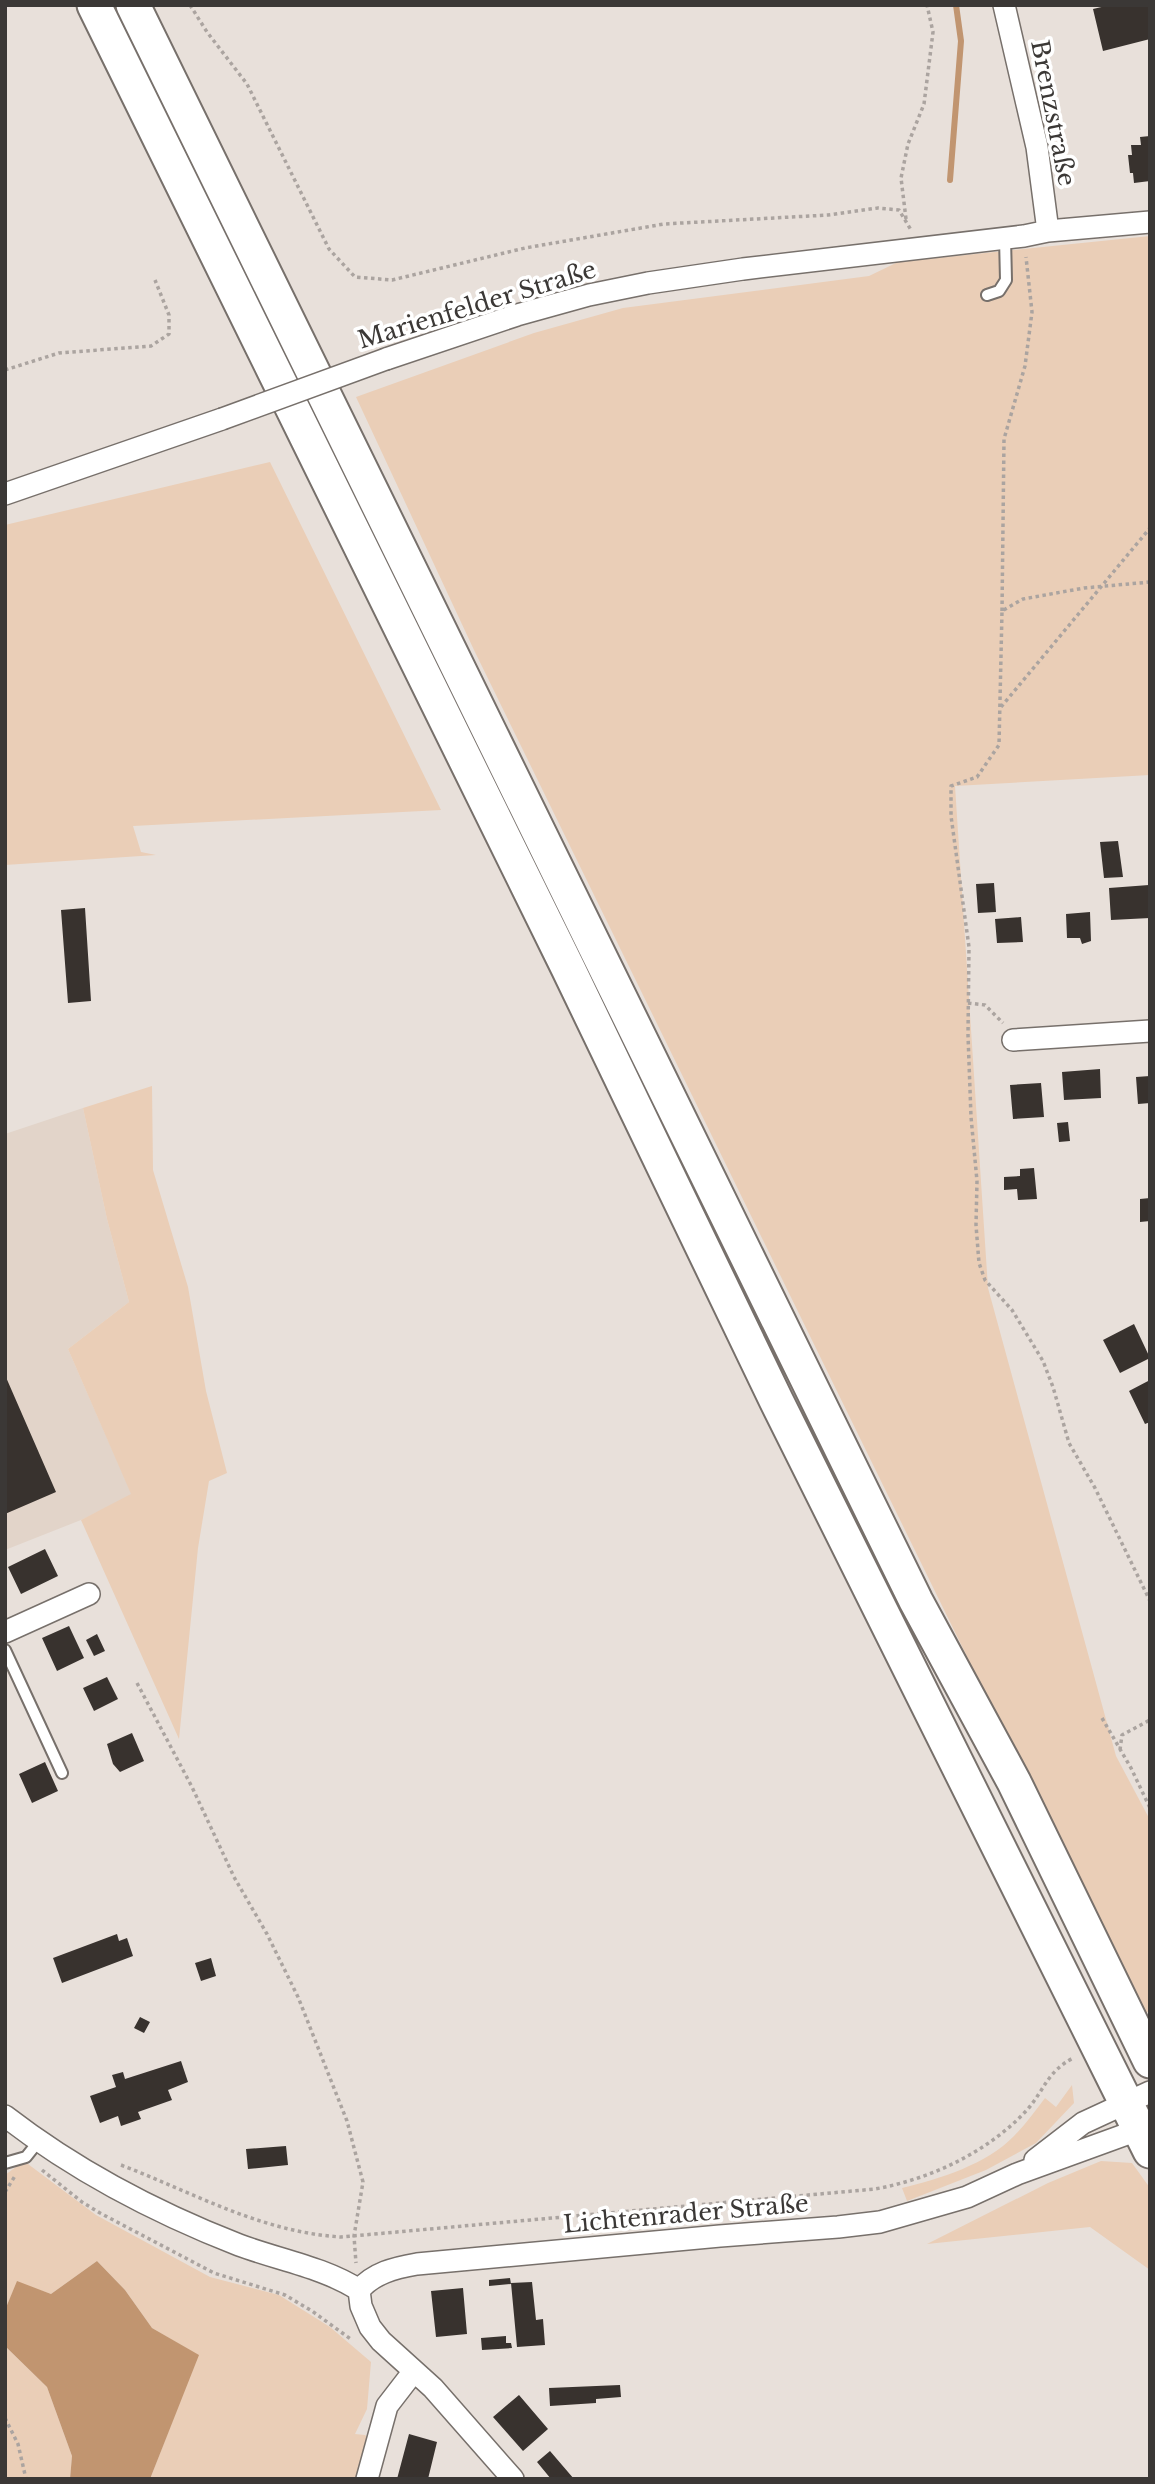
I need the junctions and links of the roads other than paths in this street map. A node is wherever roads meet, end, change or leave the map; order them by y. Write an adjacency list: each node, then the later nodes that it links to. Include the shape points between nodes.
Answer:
1 (94, 5): 17 (main road, via 776,1400 1096,2045)
2 (133, 5): 15 (main road, via 916,1601 1014,1782)
3 (1004, 5): 5 (street, Brenzstraße, via 1037,147)
4 (1150, 222): 5 (street, Marienfelder Straße)
5 (1048, 231): 6 (street, Marienfelder Straße)
6 (1014, 237): 7 (lane, via 1006,280 999,291); 8 (street, Marienfelder Straße, bridge, via 743,269 624,288 517,315)
7 (986, 295)
8 (5, 494)
9 (1150, 1031): 10 (street)
10 (1013, 1040)
11 (89, 1594): 12 (street)
12 (5, 1632)
13 (5, 1650): 14 (lane)
14 (62, 1773)
15 (1150, 2061)
16 (5, 2116): 18 (street)
17 (1143, 2120): 20 (street, Lichtenrader Straße); 20 (street, Lichtenrader Straße, via 1083,2123)
18 (38, 2142): 19 (lane, via 26,2157); 21 (street, via 157,2208 239,2244 340,2278)
19 (5, 2163)
20 (1017, 2174): 21 (street, Lichtenrader Straße, via 967,2197 880,2222 417,2263 385,2271)
21 (359, 2290): 22 (street, via 370,2327)
22 (414, 2371): 23 (street, via 387,2406); 24 (street)
23 (367, 2479)
24 (513, 2479)

